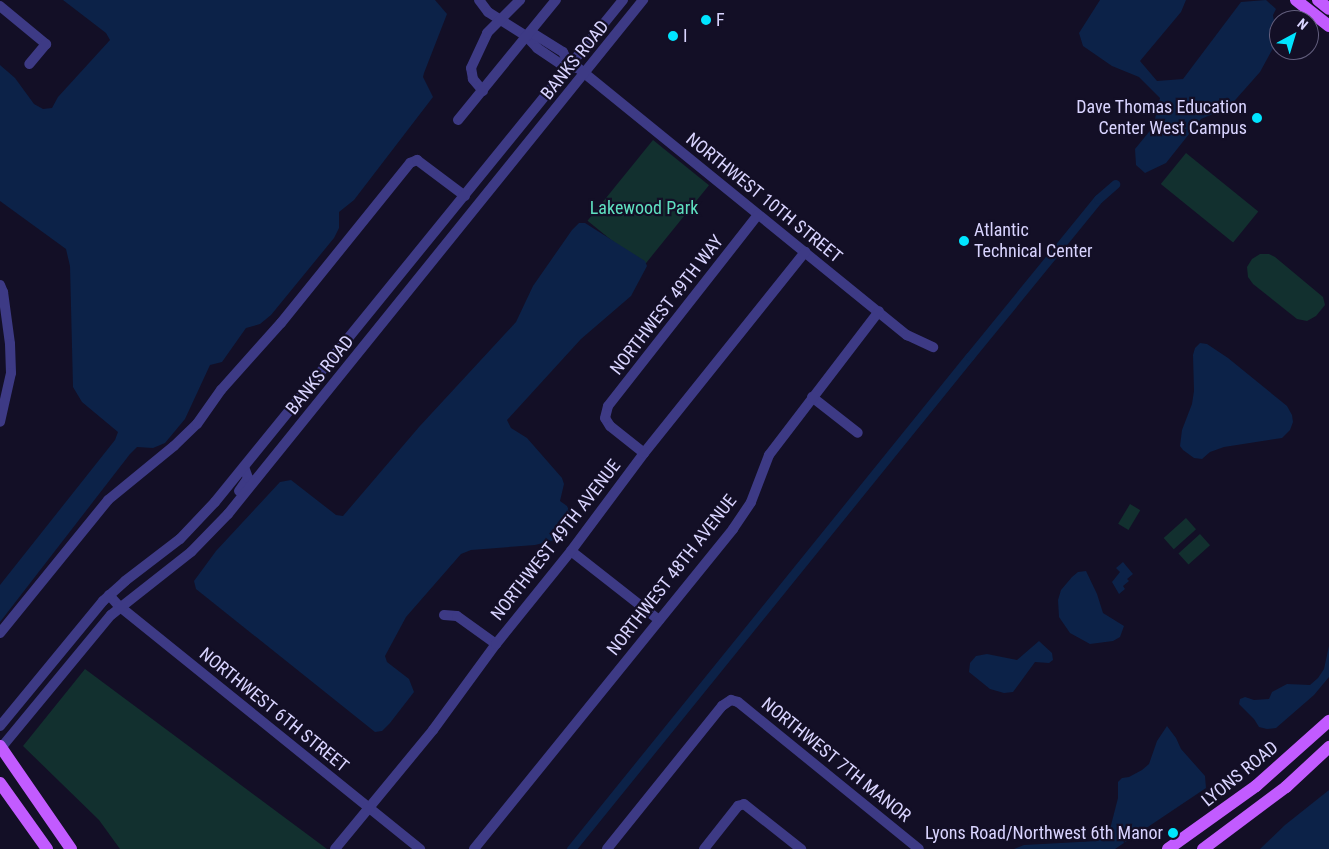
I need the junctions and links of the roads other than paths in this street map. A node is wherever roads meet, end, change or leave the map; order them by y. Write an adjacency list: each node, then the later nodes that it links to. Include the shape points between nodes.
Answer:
1 (479, 0): 10 (street, BANKS ROAD, via 488,12)
2 (520, 0): 10 (street)
3 (556, 0): 12 (street)
4 (623, 0): 14 (street, BANKS ROAD)
5 (643, 0): 14 (street, BANKS ROAD)
6 (1296, 0): 11 (main road)
7 (1318, 0): 9 (main road)
8 (1, 6): 13 (street, via 46,44)
9 (1329, 9)
10 (501, 20): 12 (street, BANKS ROAD); 15 (street, via 487,33 471,68 473,79)
11 (1329, 26)
12 (526, 36): 14 (street, BANKS ROAD, via 534,34 563,52); 15 (street)
13 (29, 64)
14 (577, 69): 17 (street, BANKS ROAD); 18 (street, NORTHWEST 10TH STREET); 28 (street, BANKS ROAD, via 268,465 228,514)
15 (483, 91): 16 (street)
16 (458, 120)
17 (465, 196): 27 (street, BANKS ROAD); 34 (street, via 417,160 410,163 281,323 221,390 197,424 108,500)
18 (758, 215): 19 (street, NORTHWEST 10TH STREET); 26 (street, NORTHWEST 49TH WAY, via 608,406 605,418 610,426)
19 (805, 252): 21 (street, NORTHWEST 10TH STREET); 26 (street, NORTHWEST 49TH AVENUE)
20 (0, 285): 24 (street, via 10,344 11,373)
21 (879, 311): 22 (street, NORTHWEST 10TH STREET, via 907,335); 23 (street, NORTHWEST 48TH AVENUE)
22 (933, 346)
23 (812, 396): 25 (street); 33 (street, NORTHWEST 48TH AVENUE, via 769,455 751,502 734,529)
24 (0, 422)
25 (858, 433)
26 (644, 453): 29 (street, NORTHWEST 49TH AVENUE)
27 (244, 467): 28 (street, via 248,478); 30 (street, BANKS ROAD, via 180,539)
28 (199, 543): 31 (street, BANKS ROAD)
29 (571, 551): 33 (street); 35 (street, NORTHWEST 49TH AVENUE)
30 (109, 595): 31 (street, NORTHWEST 6TH STREET); 37 (street, BANKS ROAD)
31 (119, 606): 38 (street, BANKS ROAD); 41 (street, NORTHWEST 6TH STREET)
32 (444, 615): 35 (street, via 457,616)
33 (659, 620): 46 (street, NORTHWEST 48TH AVENUE)
34 (0, 633)
35 (496, 644): 41 (street, NORTHWEST 49TH AVENUE)
36 (1329, 721): 51 (main road, LYONS ROAD, via 1256,786)
37 (0, 726)
38 (0, 747): 43 (main road)
39 (1329, 747): 52 (main road, via 1286,787)
40 (0, 783): 42 (main road)
41 (369, 808): 44 (street, NORTHWEST 49TH AVENUE); 45 (street, NORTHWEST 6TH STREET)
42 (47, 849)
43 (71, 849)
44 (335, 849)
45 (420, 849)
46 (474, 849)
47 (607, 849): 50 (street, NORTHWEST 7TH MANOR, via 722,706 731,700 738,702)
48 (704, 849): 49 (street, via 738,806 744,804)
49 (802, 849)
50 (920, 849)
51 (1168, 849)
52 (1203, 849)

